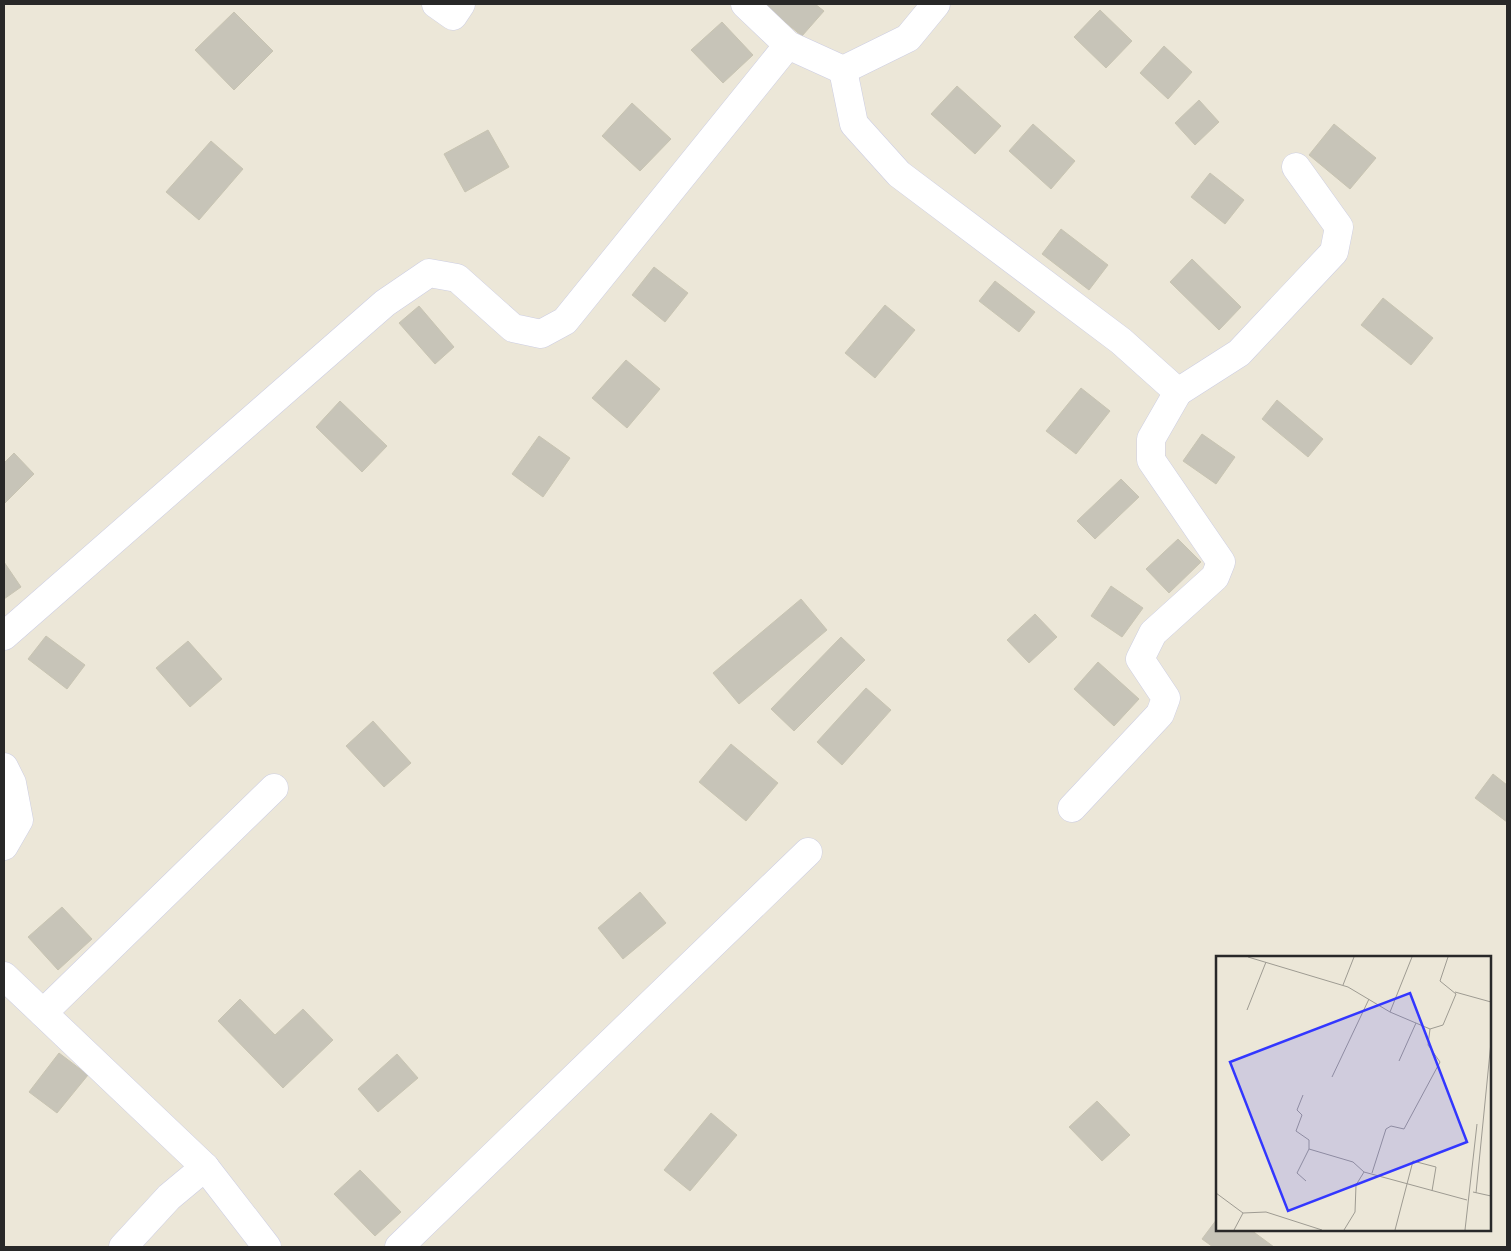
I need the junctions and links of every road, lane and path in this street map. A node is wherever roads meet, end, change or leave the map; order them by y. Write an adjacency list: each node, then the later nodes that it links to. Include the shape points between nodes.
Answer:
1 (436, 4): 2 (street, via 453,16)
2 (460, 4)
3 (745, 4): 5 (street)
4 (936, 4): 6 (street, via 908,38)
5 (788, 44): 6 (street); 9 (street, via 565,321 541,334 513,328 458,278 429,273 386,303)
6 (843, 70): 8 (street, via 854,124 899,174 1121,341)
7 (1296, 167): 8 (street, via 1338,227 1334,252 1239,353)
8 (1178, 392): 12 (street, via 1151,439 1152,460 1221,562 1215,577 1153,634 1140,659 1166,698 1160,714)
9 (4, 636)
10 (4, 767): 13 (street, via 12,783 19,820)
11 (274, 788): 16 (street)
12 (1072, 808)
13 (4, 846)
14 (808, 852): 20 (street)
15 (4, 976): 16 (street)
16 (43, 1013): 17 (street)
17 (205, 1167): 18 (street, via 169,1197); 19 (street)
18 (123, 1247)
19 (267, 1247)
20 (399, 1247)

